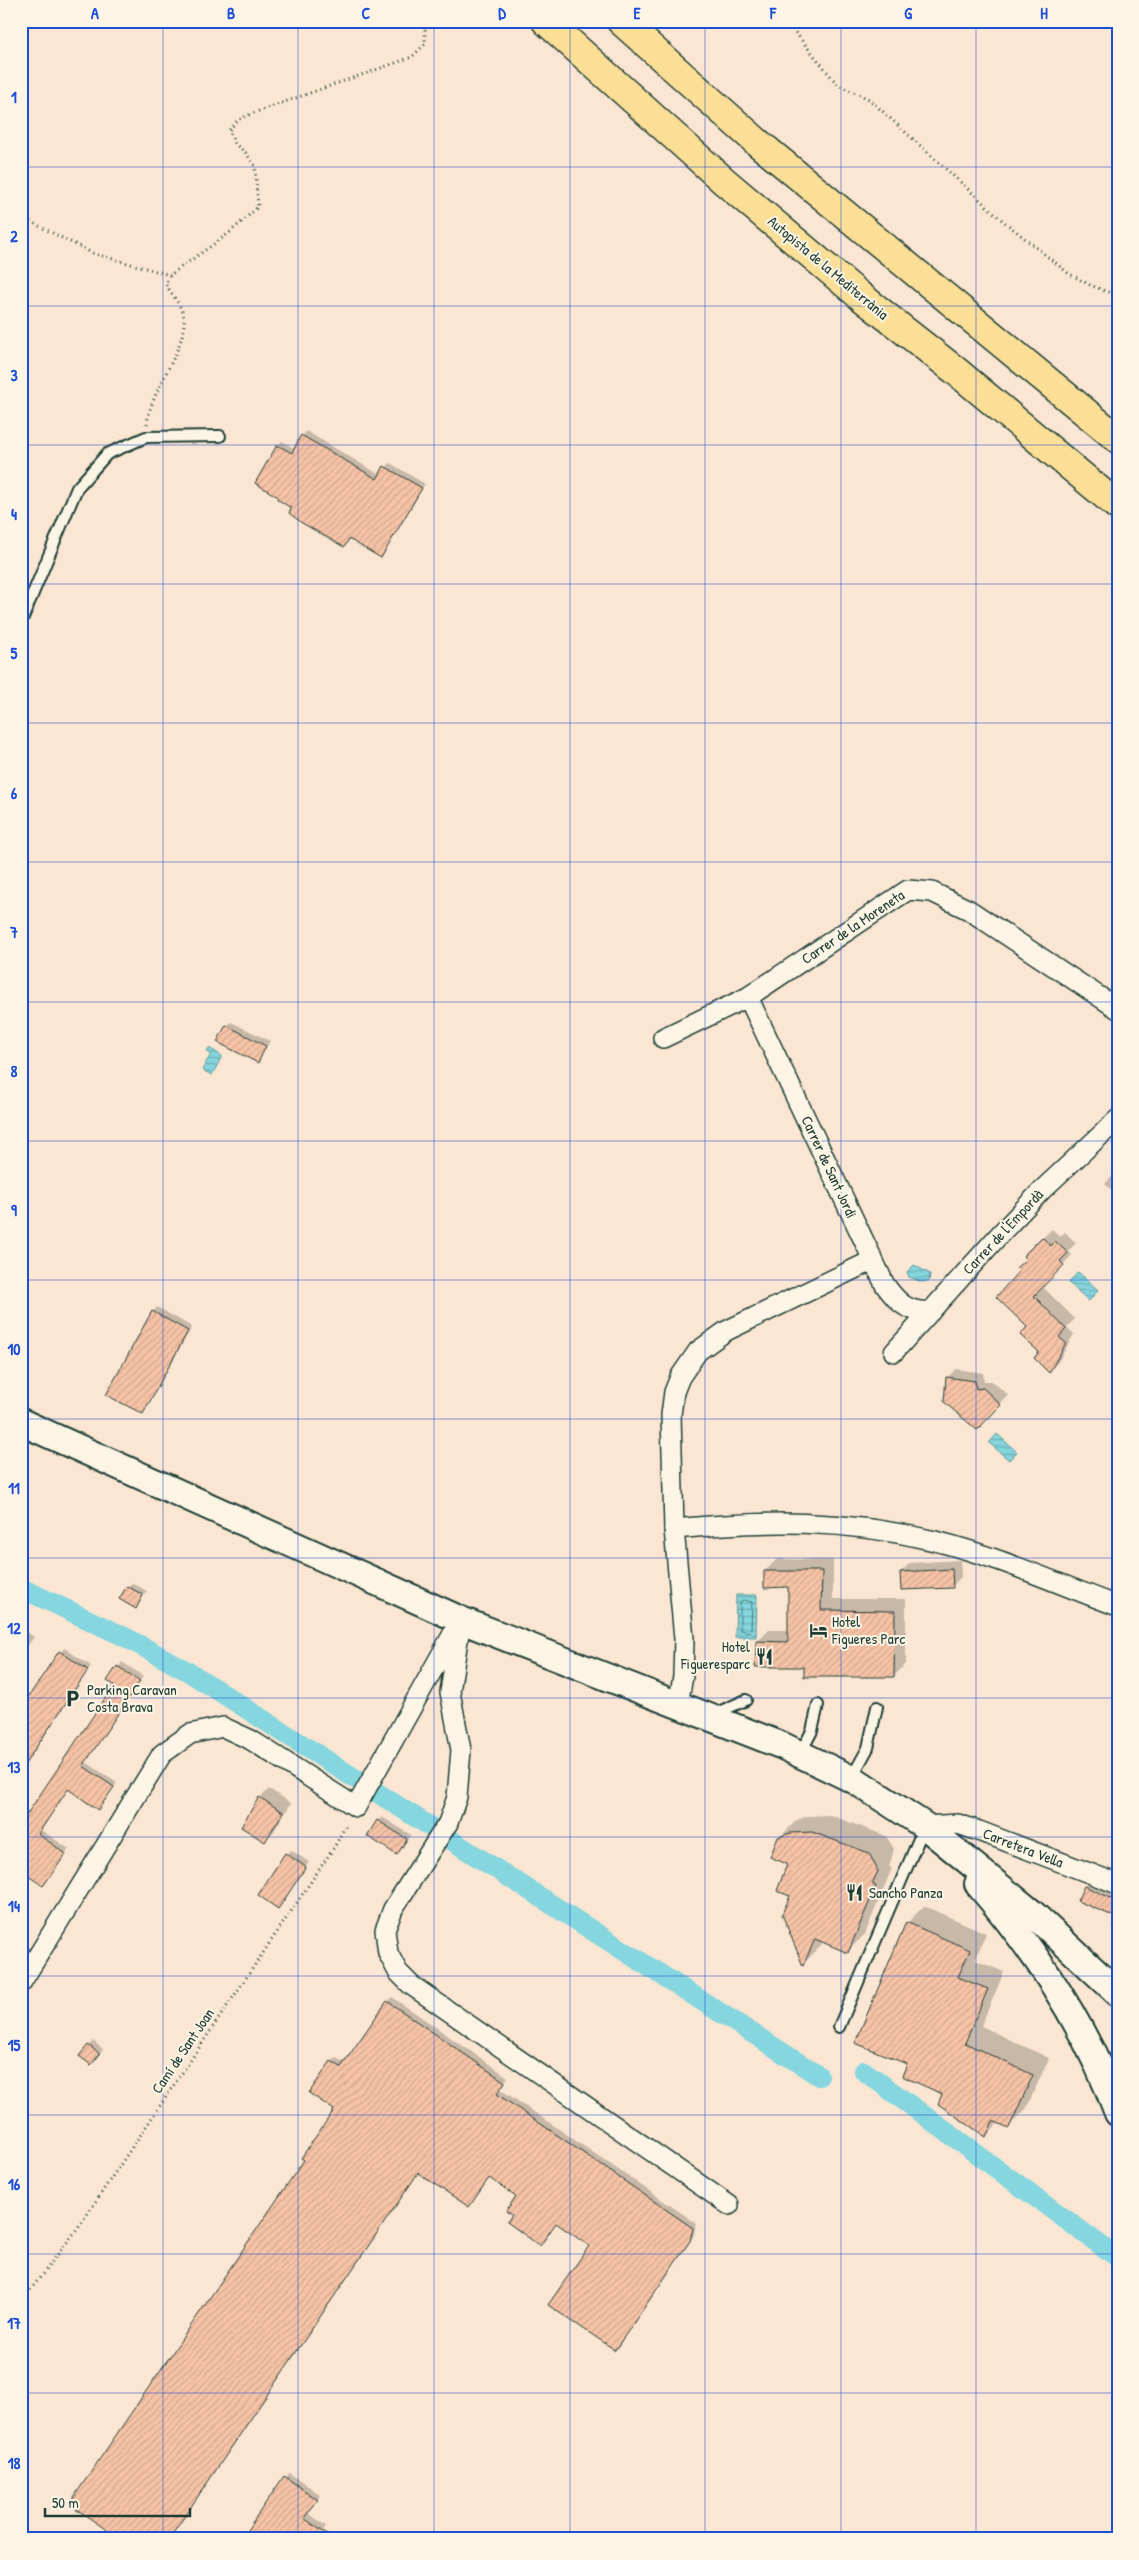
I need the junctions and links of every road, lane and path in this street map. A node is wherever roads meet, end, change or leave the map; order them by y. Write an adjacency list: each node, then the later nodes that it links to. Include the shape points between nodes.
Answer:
1 (421, 21): 6 (path, via 425,28 425,44 412,57 239,119 229,130 235,144 255,166 258,207 228,234)
2 (546, 21): 11 (highway, Autopista de la Mediterrània, via 732,187)
3 (620, 21): 10 (highway, via 758,142)
4 (786, 21): 7 (path, via 838,85 870,99 1002,220 1068,273)
5 (21, 217): 6 (path, via 92,253)
6 (170, 275): 9 (path, via 166,285 184,318 182,334 148,416)
7 (1118, 296)
8 (220, 436): 9 (lane)
9 (146, 437): 12 (lane, via 107,454 77,488)
10 (1118, 439)
11 (1118, 506)
12 (21, 622)
13 (748, 997): 14 (street, Carrer de la Moreneta, via 908,890 932,892 969,910); 15 (street, Carrer de la Moreneta); 17 (street, Carrer de Sant Jordi)
14 (1118, 1009)
15 (664, 1038)
16 (1118, 1119): 18 (street, Carrer de l'Empordà, via 1043,1189)
17 (873, 1260): 18 (street, Carrer de Sant Jordi, via 897,1301 910,1310); 21 (street, via 726,1331 698,1351 689,1363 674,1392 671,1415)
18 (931, 1311): 19 (street, Carrer de l'Empordà)
19 (894, 1352)
20 (21, 1422): 23 (main road)
21 (674, 1529): 22 (street, via 722,1524 810,1522 894,1532 981,1555); 25 (street, via 684,1639)
22 (1118, 1606)
23 (461, 1620): 25 (main road); 31 (street); 39 (street, via 450,1692 461,1750 457,1797 448,1823 393,1909 385,1930 388,1953 398,1972 411,1985)
24 (746, 1700): 28 (lane)
25 (678, 1705): 28 (main road)
26 (818, 1705): 29 (lane, via 812,1732)
27 (876, 1707): 30 (lane, via 868,1748)
28 (708, 1717): 29 (main road)
29 (800, 1754): 30 (main road)
30 (851, 1779): 32 (main road)
31 (356, 1807): 35 (street, via 251,1740 223,1727 190,1734 162,1754); 40 (path, Camí de Sant Joan, via 335,1846 75,2232)
32 (925, 1826): 33 (main road); 34 (street, Carretera Vella, via 958,1824); 37 (lane)
33 (949, 1846): 36 (main road, via 1032,1913); 38 (main road, via 1017,1930 1065,2000 1103,2075)
34 (1118, 1884)
35 (21, 1983)
36 (1118, 1993)
37 (839, 2027)
38 (1118, 2113)
39 (728, 2205)
40 (21, 2302)

